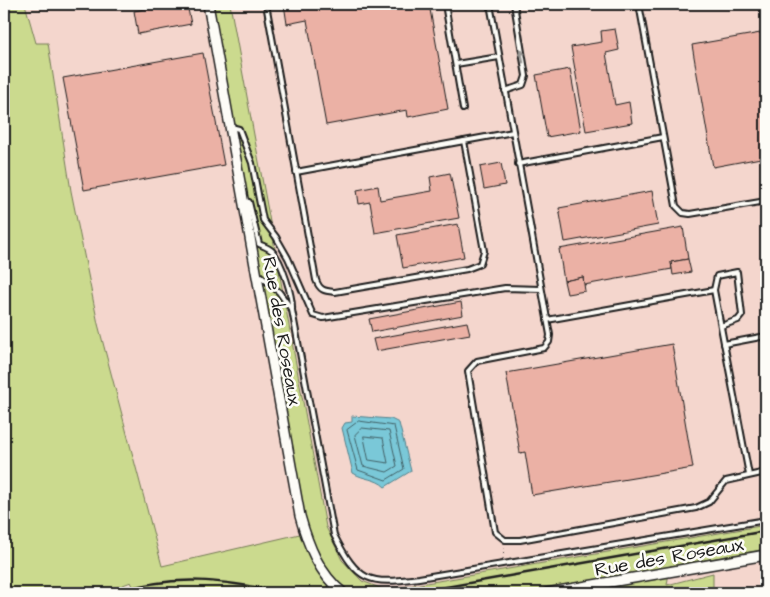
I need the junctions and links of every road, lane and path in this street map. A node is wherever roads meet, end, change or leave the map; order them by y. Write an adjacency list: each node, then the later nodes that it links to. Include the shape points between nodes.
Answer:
1 (208, 4): 11 (street, Rue des Roseaux)
2 (266, 4): 16 (lane)
3 (446, 4): 8 (lane)
4 (491, 4): 7 (lane)
5 (514, 4): 9 (lane, one-way to 5, via 523,85 526,76)
6 (639, 4): 13 (lane)
7 (499, 57): 8 (lane); 9 (lane)
8 (456, 64): 10 (lane)
9 (505, 91): 12 (lane)
10 (464, 109)
11 (230, 127): 17 (street, Rue des Roseaux); 20 (lane, via 240,129 252,163 263,220 288,258 313,315 323,318 505,288)
12 (513, 132): 14 (lane); 15 (lane)
13 (663, 137): 15 (lane); 18 (lane, via 674,201 679,210 690,214)
14 (464, 141): 16 (lane); 16 (lane, via 484,251 480,264 467,269 336,292 324,291 316,280)
15 (518, 164): 20 (lane)
16 (296, 172)
17 (244, 201): 19 (street, Rue des Roseaux); 22 (lane, via 249,202 259,244 271,250 280,262 293,301)
18 (766, 201)
19 (256, 272): 22 (lane, via 279,292); 35 (street, Rue des Roseaux, via 305,533 315,558)
20 (541, 289): 23 (lane)
21 (714, 290): 23 (lane); 24 (lane); 24 (lane, via 717,276 737,272 742,315 738,320)
22 (292, 310): 32 (lane, via 334,535 346,559 361,573 386,583)
23 (547, 320): 30 (lane, via 550,339 544,348 477,361 468,371 494,528)
24 (721, 326): 26 (lane)
25 (766, 336): 26 (lane)
26 (724, 344): 28 (lane)
27 (766, 472): 28 (lane)
28 (749, 475): 30 (lane, via 726,481 709,502 696,508)
29 (766, 520): 32 (lane)
30 (505, 540): 32 (path)
31 (766, 555): 36 (street, Rue des Roseaux)
32 (502, 564)
33 (205, 593): 34 (path, via 224,590)
34 (245, 593)
35 (343, 593)
36 (547, 593)

